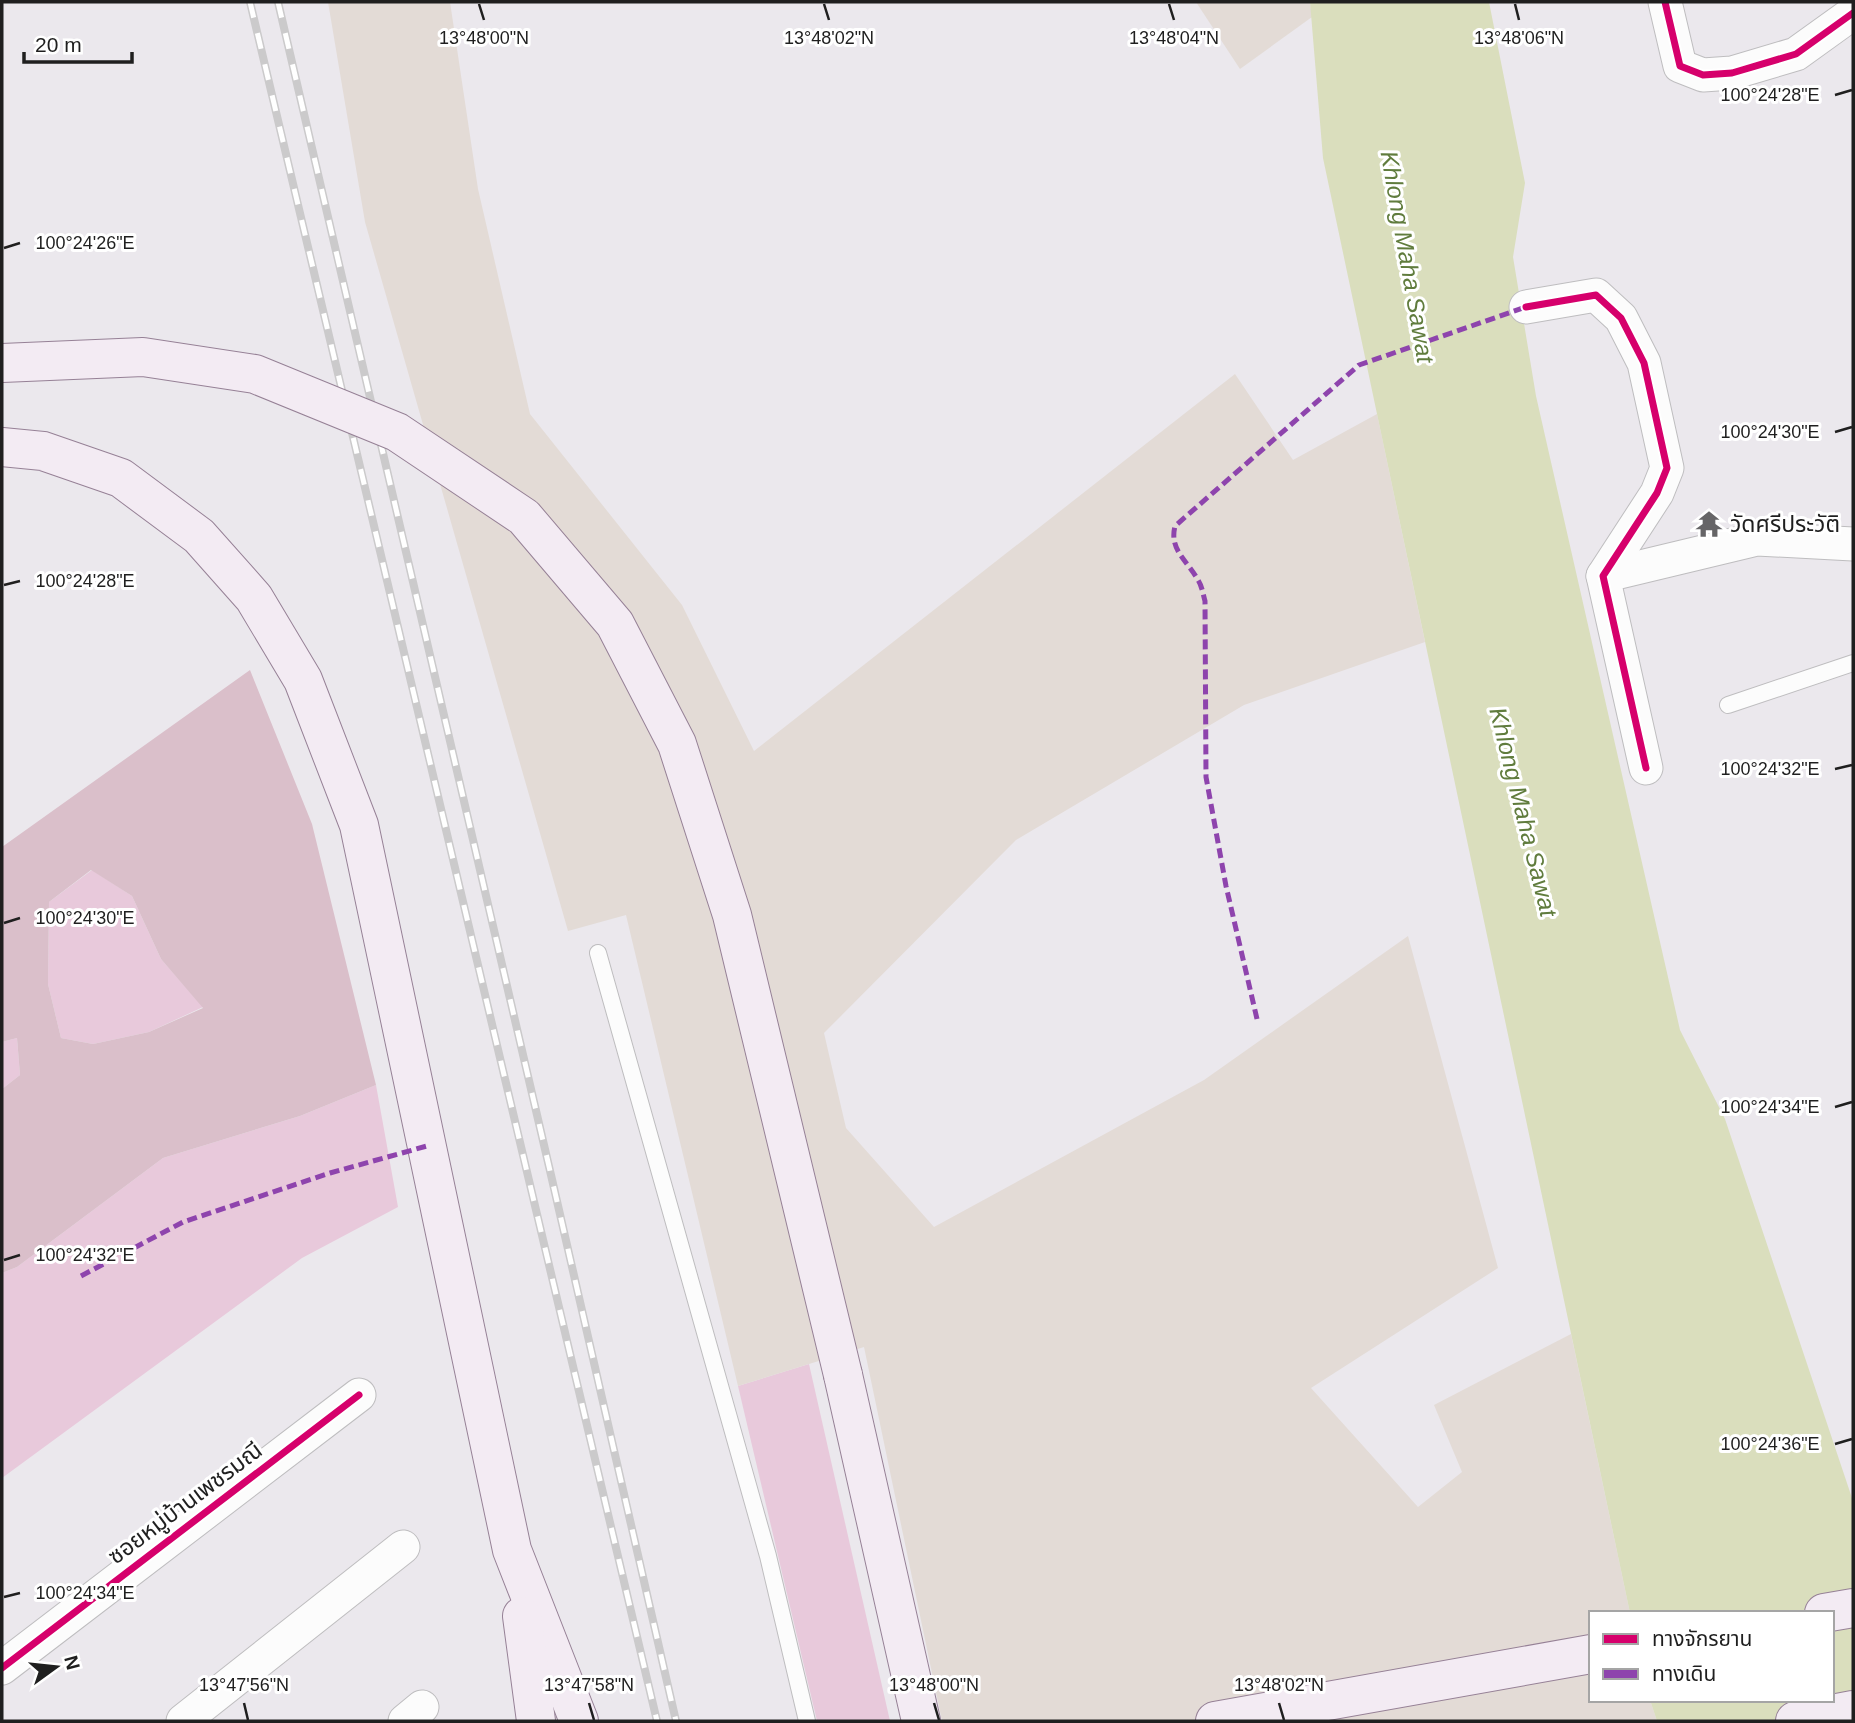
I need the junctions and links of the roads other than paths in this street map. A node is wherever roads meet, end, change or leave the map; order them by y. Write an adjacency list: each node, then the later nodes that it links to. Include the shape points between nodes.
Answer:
1 (1665, 2): 2 (street, via 1680,66 1703,75 1732,74 1796,54)
2 (1853, 13)
3 (1526, 307): 7 (street, via 1595,295 1621,318 1644,363 1667,468 1657,493)
4 (2, 363): 24 (main road, bridge, via 143,357 255,374 397,432 524,517 615,624 677,744 732,915)
5 (2, 447): 14 (main road, via 43,452 121,478 198,536 254,598 303,680 359,825)
6 (1853, 544): 7 (street, via 1757,539)
7 (1603, 576): 10 (street)
8 (1853, 663): 9 (lane)
9 (1728, 705)
10 (1646, 768)
11 (598, 953): 23 (lane, via 768,1556)
12 (359, 1395): 18 (street, ซอยหมู่บ้านเพชรมณี)
13 (403, 1547): 20 (street)
14 (512, 1550): 21 (main road); 22 (main road)
15 (1853, 1608): 16 (main road)
16 (1834, 1611)
17 (1589, 1654): 25 (main road)
18 (2, 1668)
19 (1853, 1710): 26 (main road)
20 (183, 1721)
21 (536, 1721)
22 (579, 1721)
23 (807, 1721)
24 (921, 1721)
25 (1215, 1721)
26 (1795, 1721)

